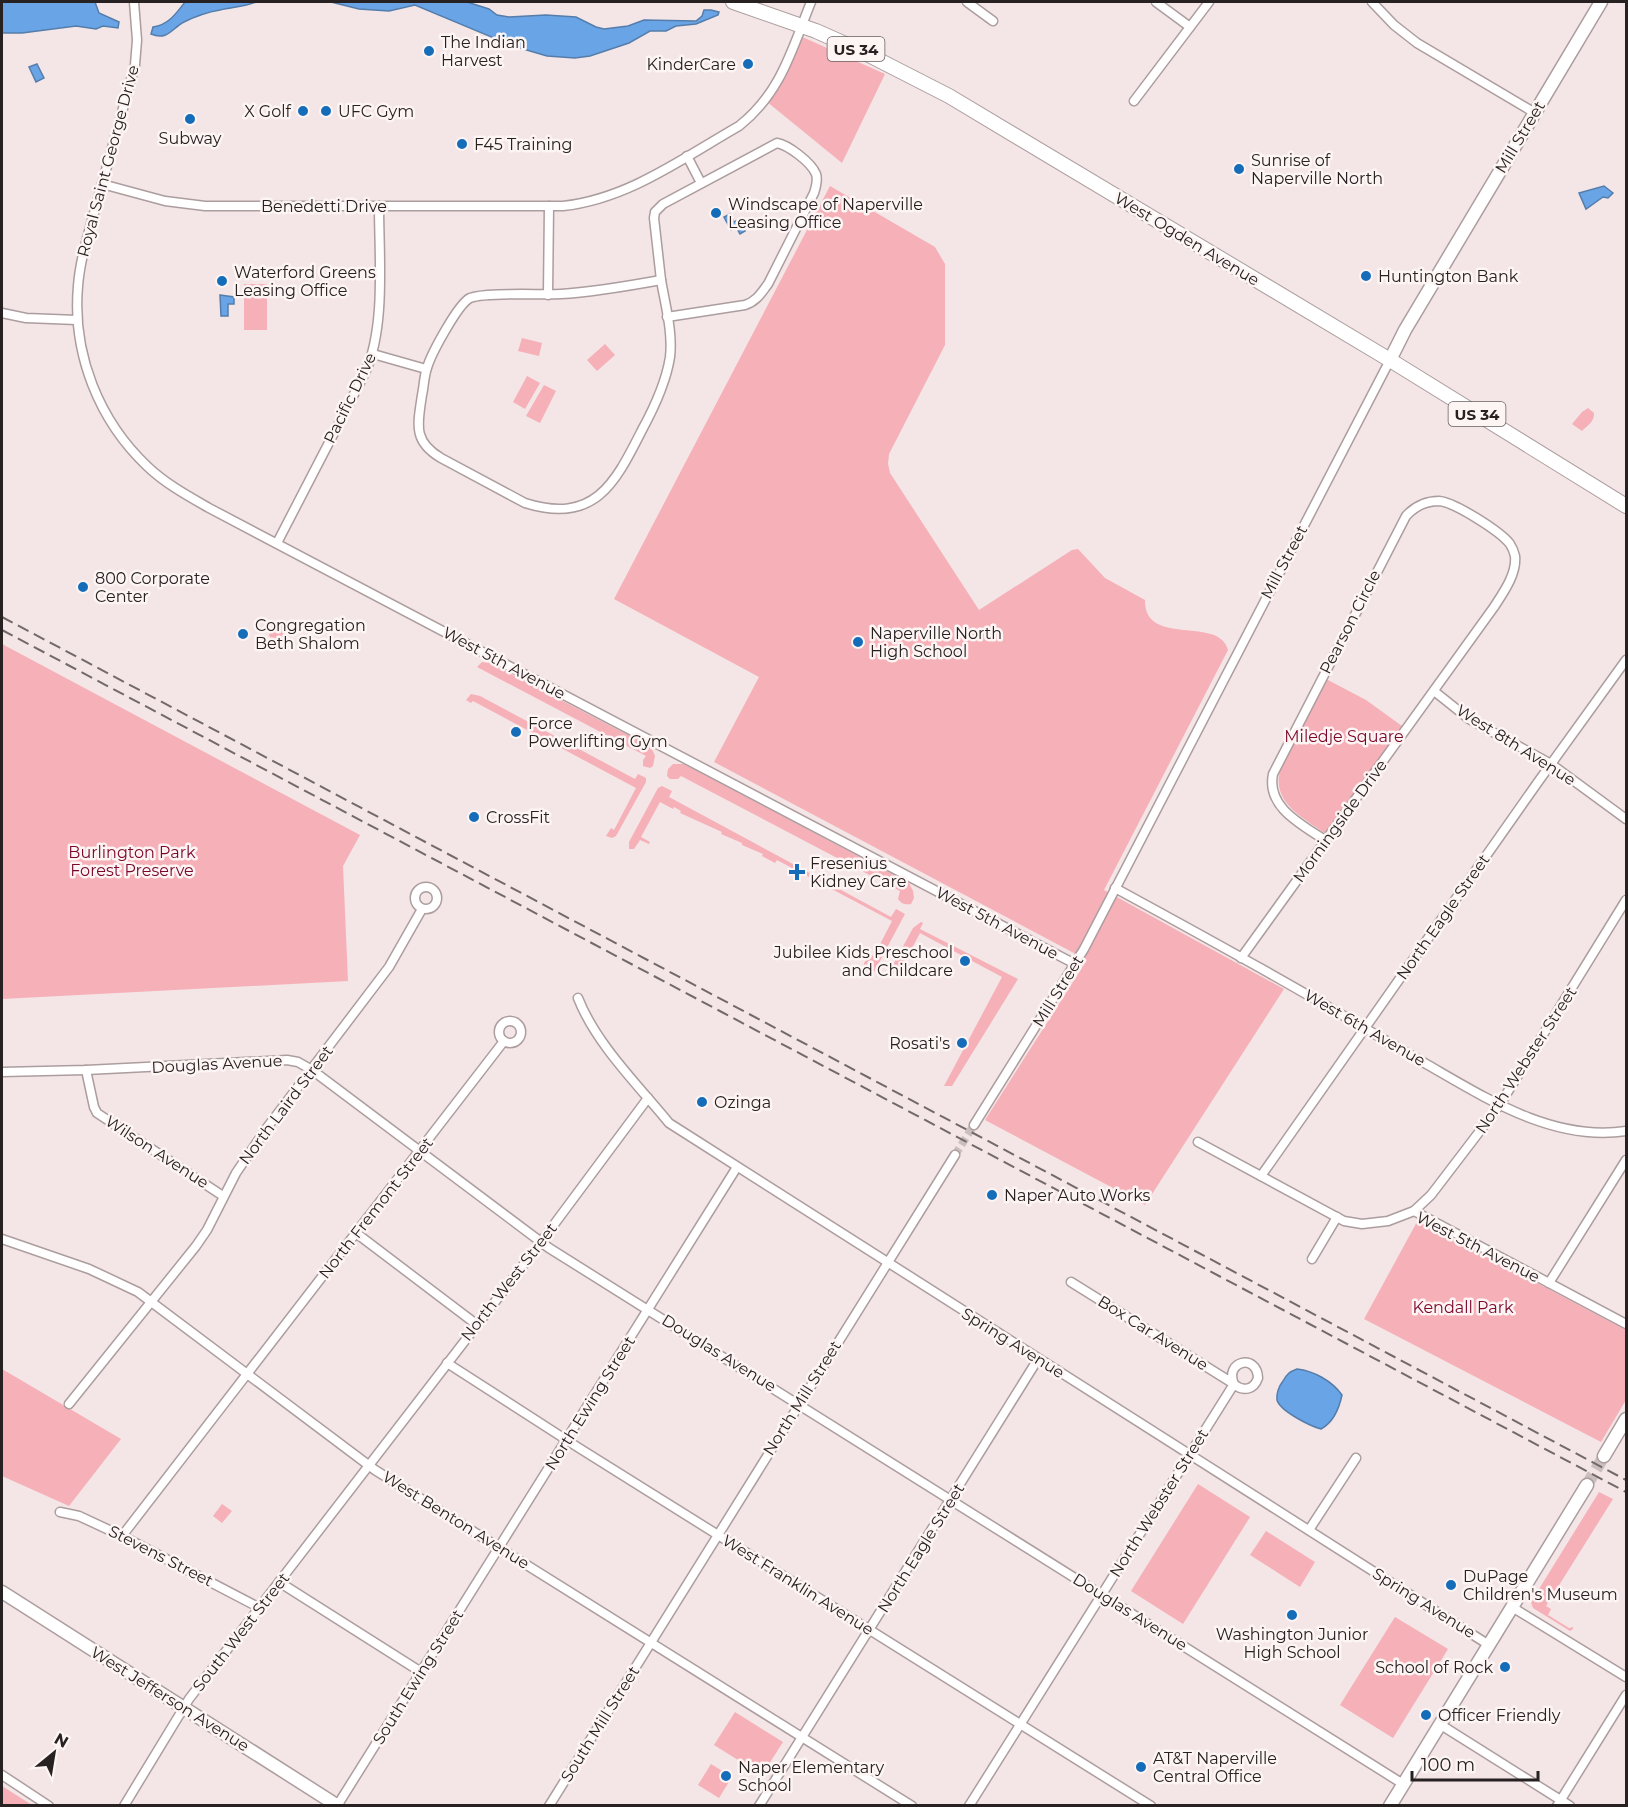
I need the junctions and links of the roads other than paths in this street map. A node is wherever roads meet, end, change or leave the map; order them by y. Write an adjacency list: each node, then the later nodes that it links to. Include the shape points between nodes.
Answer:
1 (134, 2): 16 (street, Royal Saint George Drive, via 135,65)
2 (733, 2): 10 (main road, West Ogden Avenue / US 34)
3 (811, 2): 10 (street, Benedetti Drive)
4 (967, 2): 9 (street)
5 (1156, 2): 11 (street)
6 (1209, 2): 11 (street)
7 (1372, 2): 13 (street, via 1417,43)
8 (1601, 2): 13 (main road, Mill Street)
9 (993, 21)
10 (801, 26): 14 (street, Benedetti Drive, via 782,75 765,102 739,126); 25 (main road, West Ogden Avenue / US 34, via 861,51 948,96)
11 (1190, 27): 12 (street)
12 (1134, 101)
13 (1535, 113): 25 (main road, Mill Street)
14 (687, 156): 15 (street); 18 (street, Benedetti Drive, via 606,198)
15 (702, 183): 19 (street, via 663,204 656,212); 22 (street, via 777,143 790,147 813,170 817,182 768,284 753,302)
16 (102, 184): 17 (street, Benedetti Drive, via 185,205); 23 (street, Royal Saint George Drive, via 80,266)
17 (379, 206): 18 (street, Benedetti Drive); 24 (street, Pacific Drive, via 378,316)
18 (549, 206): 20 (street)
19 (661, 280): 20 (street); 22 (street)
20 (548, 295): 26 (street, via 480,296 467,300)
21 (2, 313): 23 (street)
22 (667, 317): 26 (street, via 670,356 646,423 612,484 594,499 571,508 525,504 427,448 418,428)
23 (77, 320): 28 (street, West 5th Avenue, via 85,364 97,398 135,453 188,496)
24 (373, 354): 26 (street); 28 (street, Pacific Drive)
25 (1390, 360): 27 (main road, West Ogden Avenue / US 34); 35 (street, Mill Street)
26 (426, 369)
27 (1626, 506)
28 (277, 543): 39 (street, West 5th Avenue)
29 (1515, 564): 31 (street, Morningside Drive, via 1506,589); 34 (street, Pearson Circle, via 1513,550 1502,535 1456,507 1443,502 1425,503 1406,516 1272,778 1272,791 1281,808)
30 (1626, 660): 32 (street, North Eagle Street)
31 (1434, 691): 32 (street, West 8th Avenue, via 1469,719); 34 (street, Morningside Drive)
32 (1551, 764): 33 (street, West 8th Avenue); 41 (street, North Eagle Street)
33 (1626, 819)
34 (1326, 841): 38 (street, Morningside Drive)
35 (1115, 888): 38 (street, West 6th Avenue); 39 (street, Mill Street)
36 (1626, 900): 47 (street, North Webster Street)
37 (422, 909): 44 (street, North Laird Street, via 389,967)
38 (1241, 958): 41 (street, West 6th Avenue)
39 (1075, 964): 48 (street, Mill Street)
40 (578, 998): 46 (street, Spring Avenue, via 597,1034)
41 (1364, 1028): 47 (street, West 6th Avenue); 55 (street, North Eagle Street)
42 (504, 1041): 51 (street, North Fremont Street)
43 (86, 1070): 44 (street, Douglas Avenue, via 287,1060); 45 (street, Douglas Avenue); 56 (street, Wilson Avenue, via 98,1113)
44 (312, 1070): 51 (street, Douglas Avenue); 56 (street, North Laird Street, via 266,1129)
45 (2, 1072)
46 (648, 1098): 54 (street, Spring Avenue, via 669,1123); 61 (street, North West Street)
47 (1499, 1106): 49 (street, West 6th Avenue, via 1575,1130); 57 (street, North Webster Street, via 1432,1194)
48 (974, 1125)
49 (1626, 1131)
50 (1198, 1142): 55 (street, West 5th Avenue)
51 (420, 1152): 59 (street, North Fremont Street); 61 (street, Douglas Avenue)
52 (955, 1155): 63 (street, North Mill Street)
53 (1626, 1160): 65 (street)
54 (736, 1167): 63 (street, Spring Avenue); 67 (street, North Ewing Street)
55 (1261, 1176): 58 (street, West 5th Avenue)
56 (223, 1196): 66 (street, North Laird Street, via 207,1230)
57 (1414, 1211): 58 (street, West 5th Avenue, via 1370,1224); 65 (street, West 5th Avenue)
58 (1336, 1217): 62 (street)
59 (356, 1233): 68 (street); 72 (street, North Fremont Street)
60 (2, 1239): 66 (street, West Benton Avenue, via 106,1276)
61 (541, 1242): 67 (street, Douglas Avenue); 68 (street, North West Street)
62 (1312, 1259)
63 (887, 1262): 70 (street, Spring Avenue); 75 (street, North Mill Street)
64 (1071, 1282): 73 (street, Box Car Avenue)
65 (1549, 1283): 69 (street, West 5th Avenue)
66 (152, 1301): 72 (street, West Benton Avenue); 74 (street, North Laird Street)
67 (648, 1310): 75 (street, Douglas Avenue); 77 (street, North Ewing Street)
68 (476, 1323): 71 (street, North West Street)
69 (1626, 1324)
70 (1038, 1359): 78 (street, Spring Avenue); 83 (street, North Eagle Street)
71 (447, 1363): 77 (street, West Franklin Avenue); 81 (street, North West Street)
72 (247, 1373): 81 (street, West Benton Avenue); 87 (street, North Fremont Street)
73 (1234, 1384): 78 (street, North Webster Street)
74 (69, 1404)
75 (799, 1404): 83 (street, Douglas Avenue); 86 (street, North Mill Street)
76 (1626, 1419): 79 (main road)
77 (567, 1439): 86 (street, West Franklin Avenue); 88 (street, North Ewing Street)
78 (1190, 1454): 85 (street, Spring Avenue); 91 (street, North Webster Street)
79 (1604, 1456)
80 (1356, 1458): 85 (street)
81 (367, 1465): 88 (street, West Benton Avenue); 89 (street, South West Street)
82 (1587, 1485): 92 (main road)
83 (952, 1500): 91 (street, Douglas Avenue); 94 (street, North Eagle Street)
84 (60, 1512): 87 (street, Stevens Street, via 79,1516)
85 (1309, 1530): 96 (street, Spring Avenue)
86 (718, 1534): 94 (street, West Franklin Avenue); 95 (street, North Mill Street)
87 (122, 1536): 93 (street, Stevens Street)
88 (499, 1548): 95 (street, West Benton Avenue); 97 (street, South Ewing Street)
89 (279, 1582): 93 (street, South West Street); 97 (street)
90 (2, 1592): 100 (main road, West Jefferson Avenue)
91 (1102, 1594): 101 (street, North Webster Street); 105 (street, Douglas Avenue)
92 (1512, 1607): 96 (main road); 98 (street)
93 (260, 1608): 100 (street, South West Street)
94 (870, 1630): 101 (street, West Franklin Avenue); 103 (street, North Eagle Street)
95 (650, 1642): 103 (street, West Benton Avenue); 110 (street, South Mill Street)
96 (1490, 1645): 102 (main road)
97 (421, 1672): 107 (street, South Ewing Street)
98 (1626, 1677)
99 (1626, 1695): 106 (street)
100 (184, 1708): 107 (main road, West Jefferson Avenue); 109 (street, South West Street)
101 (1020, 1724): 113 (street, North Webster Street); 114 (street, West Franklin Avenue)
102 (1441, 1725): 105 (main road); 106 (street)
103 (802, 1737): 111 (street, North Eagle Street); 112 (street, West Benton Avenue)
104 (2, 1775): 108 (street)
105 (1403, 1784): 115 (main road)
106 (1559, 1803): 116 (street)
107 (338, 1805)
108 (49, 1806)
109 (124, 1806)
110 (549, 1806)
111 (759, 1806)
112 (912, 1806)
113 (969, 1806)
114 (1151, 1806)
115 (1390, 1806)
116 (1570, 1806)

